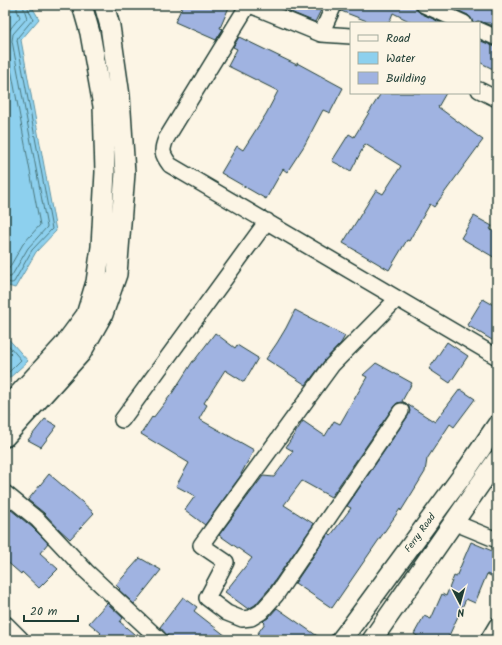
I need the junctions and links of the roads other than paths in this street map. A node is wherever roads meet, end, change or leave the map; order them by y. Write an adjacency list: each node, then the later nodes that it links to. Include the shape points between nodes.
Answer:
1 (82, 5): 16 (street, via 90,33 103,106 105,172 101,247 96,282 86,315 63,346)
2 (104, 5): 20 (street, via 110,26 120,96 125,173 117,274 103,314 81,353)
3 (249, 5): 8 (street); 13 (street, via 162,149 170,165)
4 (334, 5): 8 (street)
5 (424, 5): 6 (street)
6 (462, 22)
7 (480, 30): 10 (street)
8 (321, 34): 9 (street)
9 (350, 36)
10 (497, 38)
11 (480, 90): 12 (street)
12 (497, 99)
13 (267, 221): 14 (street); 18 (street)
14 (397, 299): 15 (street); 17 (street, via 332,365 201,545 226,562 208,598 227,613 242,619 251,618 261,612 276,595)
15 (497, 357)
16 (5, 409)
17 (400, 411)
18 (122, 420)
19 (496, 427): 27 (street, Ferry Road)
20 (5, 437)
21 (497, 460): 23 (street, Ferry Road)
22 (5, 493): 29 (street, via 38,520 86,571)
23 (453, 522): 24 (street); 31 (street, Ferry Road)
24 (497, 540)
25 (497, 625): 32 (street)
26 (5, 626): 28 (street)
27 (346, 634): 30 (street)
28 (19, 640)
29 (160, 640)
30 (369, 640)
31 (372, 640)
32 (488, 640)

